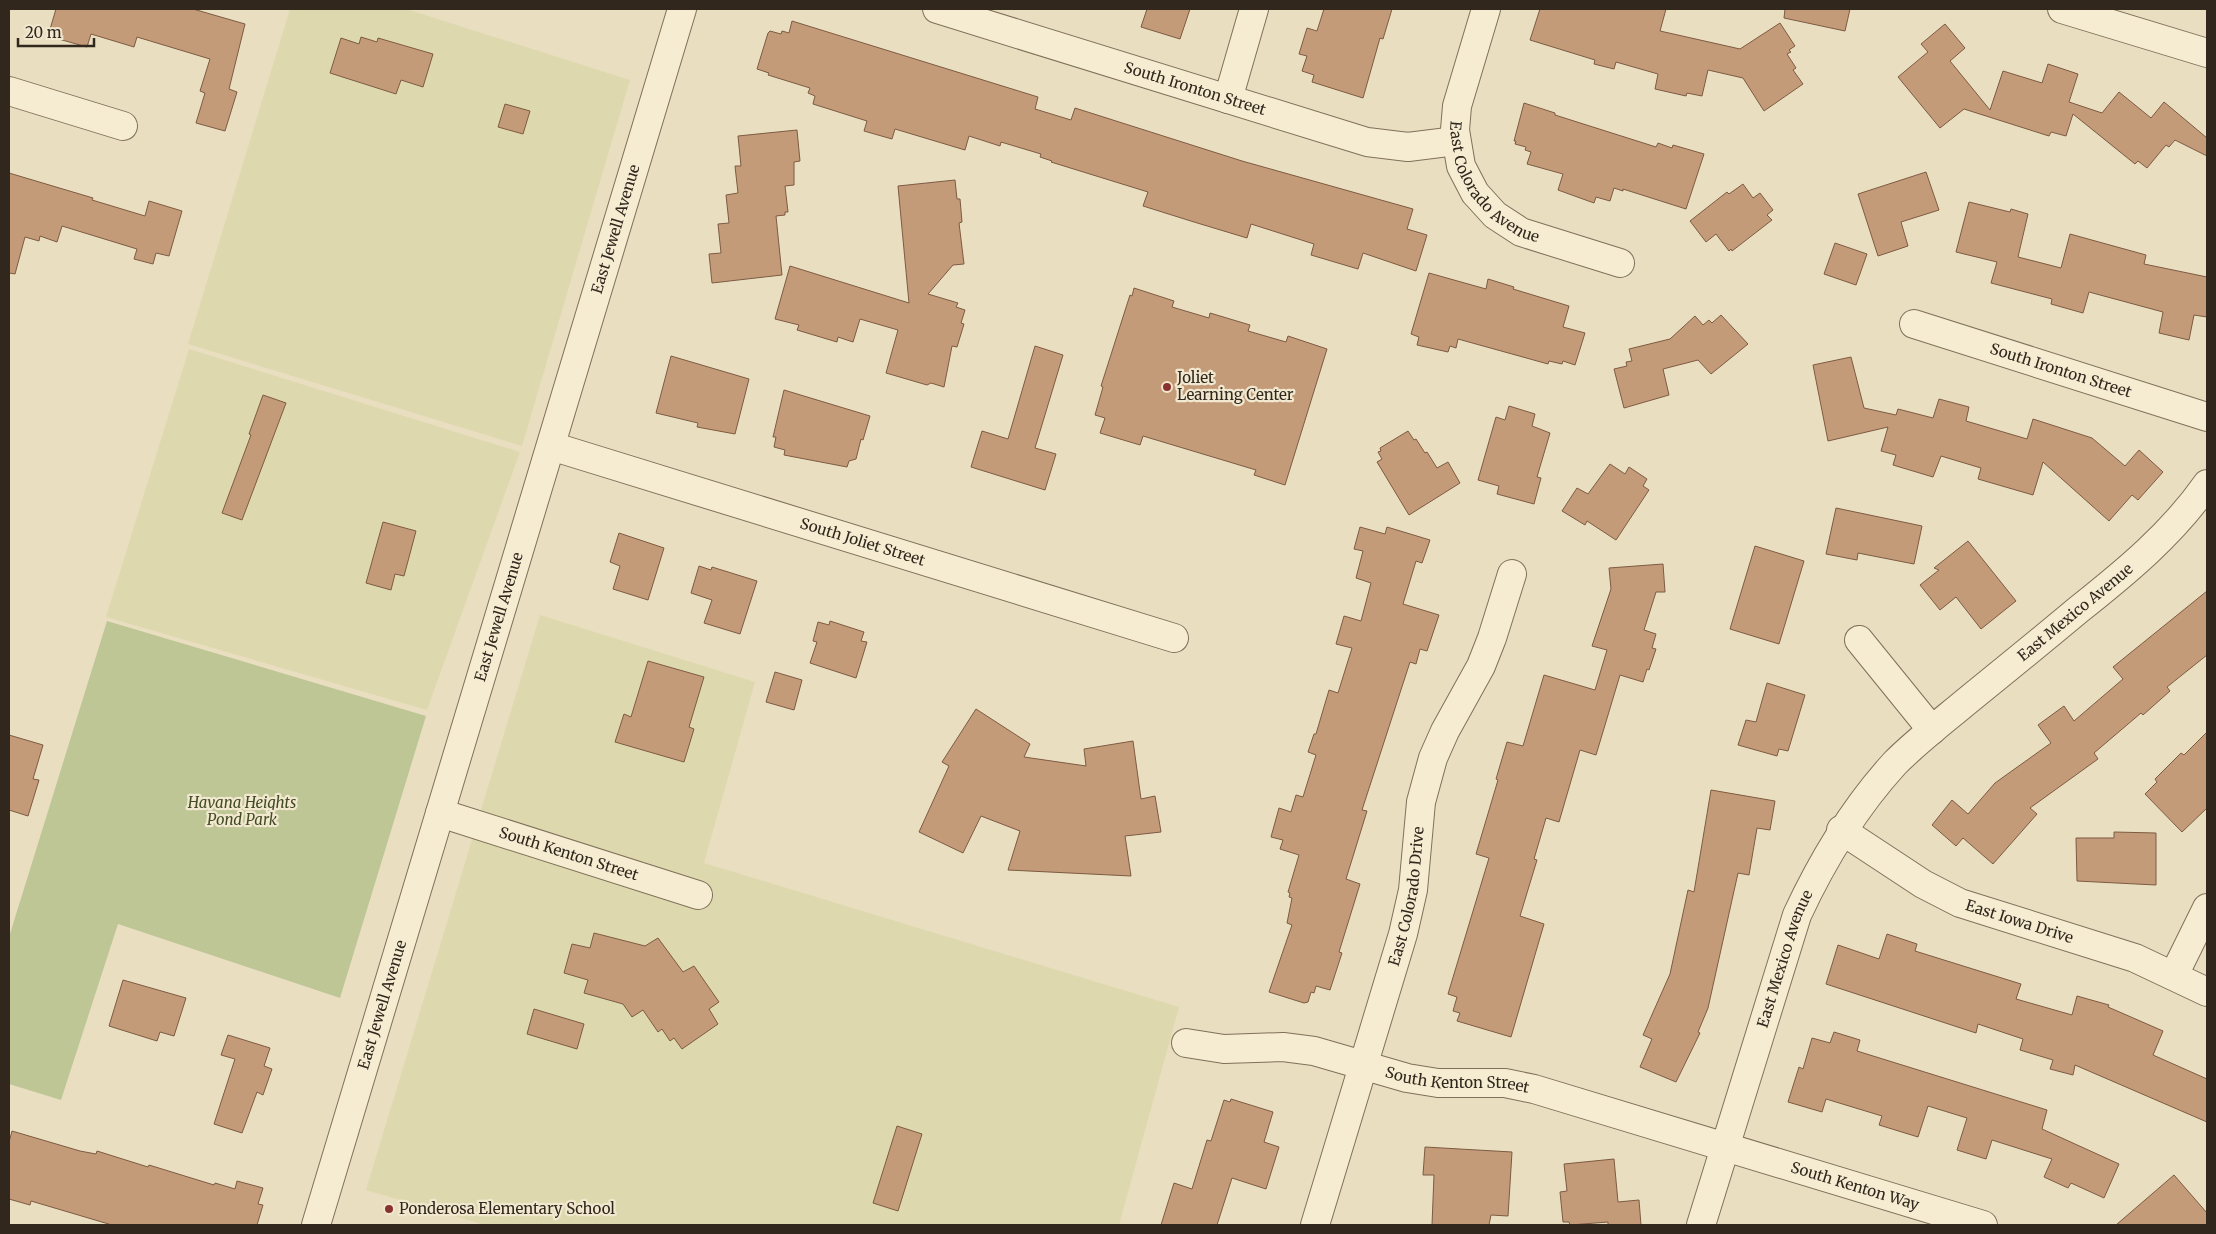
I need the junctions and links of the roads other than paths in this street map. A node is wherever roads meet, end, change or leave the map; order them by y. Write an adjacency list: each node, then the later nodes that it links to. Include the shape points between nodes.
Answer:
1 (682, 9): 14 (street, East Jewell Avenue)
2 (937, 9): 8 (street, South Ironton Street)
3 (1254, 9): 8 (street)
4 (1486, 9): 10 (street, East Colorado Avenue, via 1457,106)
5 (2062, 9): 6 (street)
6 (2207, 53)
7 (9, 91): 9 (street)
8 (1228, 99): 10 (street, South Ironton Street, via 1380,145 1408,147)
9 (123, 126)
10 (1456, 141): 11 (street, East Colorado Avenue, via 1461,166 1475,193 1495,215 1529,235)
11 (1620, 263)
12 (1914, 324): 13 (street, South Ironton Street)
13 (2207, 417)
14 (551, 446): 17 (street, South Joliet Street); 20 (street, East Jewell Avenue)
15 (2207, 484): 19 (street, East Mexico Avenue, via 2166,535 2132,566)
16 (1512, 574): 27 (street, East Colorado Drive, via 1481,666 1433,758 1421,802 1413,890 1404,934)
17 (1174, 638)
18 (1859, 640): 19 (street)
19 (1932, 730): 21 (street, East Mexico Avenue, via 1897,762)
20 (440, 813): 22 (street, South Kenton Street); 29 (street, East Jewell Avenue)
21 (1841, 830): 24 (street, East Iowa Drive, via 1923,884 1960,903 2135,958); 28 (street, East Mexico Avenue, via 1797,915)
22 (698, 895)
23 (2207, 908): 24 (street)
24 (2174, 975): 25 (street, East Iowa Drive)
25 (2207, 992)
26 (1186, 1043): 27 (street, South Kenton Street, via 1224,1049 1283,1047 1314,1051)
27 (1364, 1065): 28 (street, South Kenton Street, via 1438,1083 1505,1083 1534,1088); 30 (street, East Colorado Drive)
28 (1725, 1148): 31 (street, East Mexico Avenue); 32 (street, South Kenton Way)
29 (316, 1225)
30 (1316, 1225)
31 (1702, 1225)
32 (1983, 1225)

